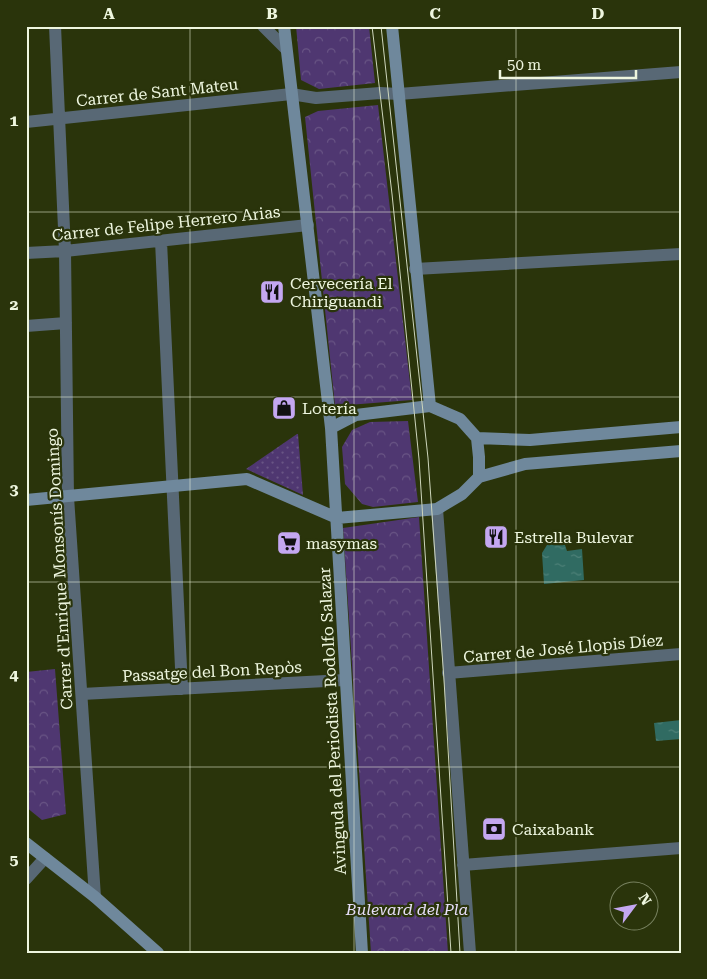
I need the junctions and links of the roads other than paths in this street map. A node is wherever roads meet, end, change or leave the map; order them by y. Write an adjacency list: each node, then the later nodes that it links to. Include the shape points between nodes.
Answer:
1 (56, 26): 9 (street, Carrer d'Enrique Monsonís Domingo)
2 (263, 26): 5 (street)
3 (284, 26): 5 (street, Avinguda del Periodista Rodolfo Salazar)
4 (392, 26): 8 (street)
5 (286, 48): 7 (street, Avinguda del Periodista Rodolfo Salazar)
6 (681, 72): 8 (street, Carrer de Sant Mateu)
7 (290, 94): 8 (street, Carrer de Sant Mateu, via 316,98); 9 (street, Carrer de Sant Mateu); 11 (street, Avinguda del Periodista Rodolfo Salazar)
8 (399, 94): 16 (street)
9 (60, 119): 10 (street, Carrer de Sant Mateu); 13 (street, Carrer d'Enrique Monsonís Domingo)
10 (26, 122)
11 (308, 225): 12 (street, Carrer de Felipe Herrero Arias); 21 (street, Avinguda del Periodista Rodolfo Salazar)
12 (161, 241): 13 (street, Carrer de Felipe Herrero Arias); 25 (street)
13 (65, 251): 14 (street, Carrer de Felipe Herrero Arias); 17 (street, Carrer d'Enrique Monsonís Domingo)
14 (26, 253)
15 (681, 254): 16 (street)
16 (416, 269): 19 (street)
17 (66, 323): 18 (street); 26 (street, Carrer d'Enrique Monsonís Domingo)
18 (26, 326)
19 (430, 406): 21 (street, via 356,415); 22 (street, via 460,418)
20 (681, 427): 22 (street, via 530,440)
21 (331, 428): 29 (street, Avinguda del Periodista Rodolfo Salazar)
22 (477, 438): 24 (street)
23 (681, 451): 24 (street, via 525,464)
24 (479, 477): 28 (street, via 462,494)
25 (172, 487): 26 (street); 29 (street, via 247,479); 33 (street)
26 (68, 497): 27 (street); 34 (street, Carrer d'Enrique Monsonís Domingo)
27 (26, 500)
28 (437, 509): 29 (street); 31 (street)
29 (337, 518): 32 (street, Avinguda del Periodista Rodolfo Salazar)
30 (681, 654): 31 (street, Carrer de José Llopis Díez)
31 (448, 673): 38 (street)
32 (345, 680): 33 (street, Passatge del Bon Repòs); 42 (street, Avinguda del Periodista Rodolfo Salazar)
33 (182, 689): 34 (street, Passatge del Bon Repòs)
34 (82, 694): 40 (street, Carrer d'Enrique Monsonís Domingo)
35 (26, 843): 37 (street)
36 (681, 848): 38 (street)
37 (45, 858): 39 (street); 40 (street)
38 (462, 865): 43 (street)
39 (26, 879)
40 (95, 897): 41 (street)
41 (158, 953)
42 (362, 953)
43 (470, 953)

